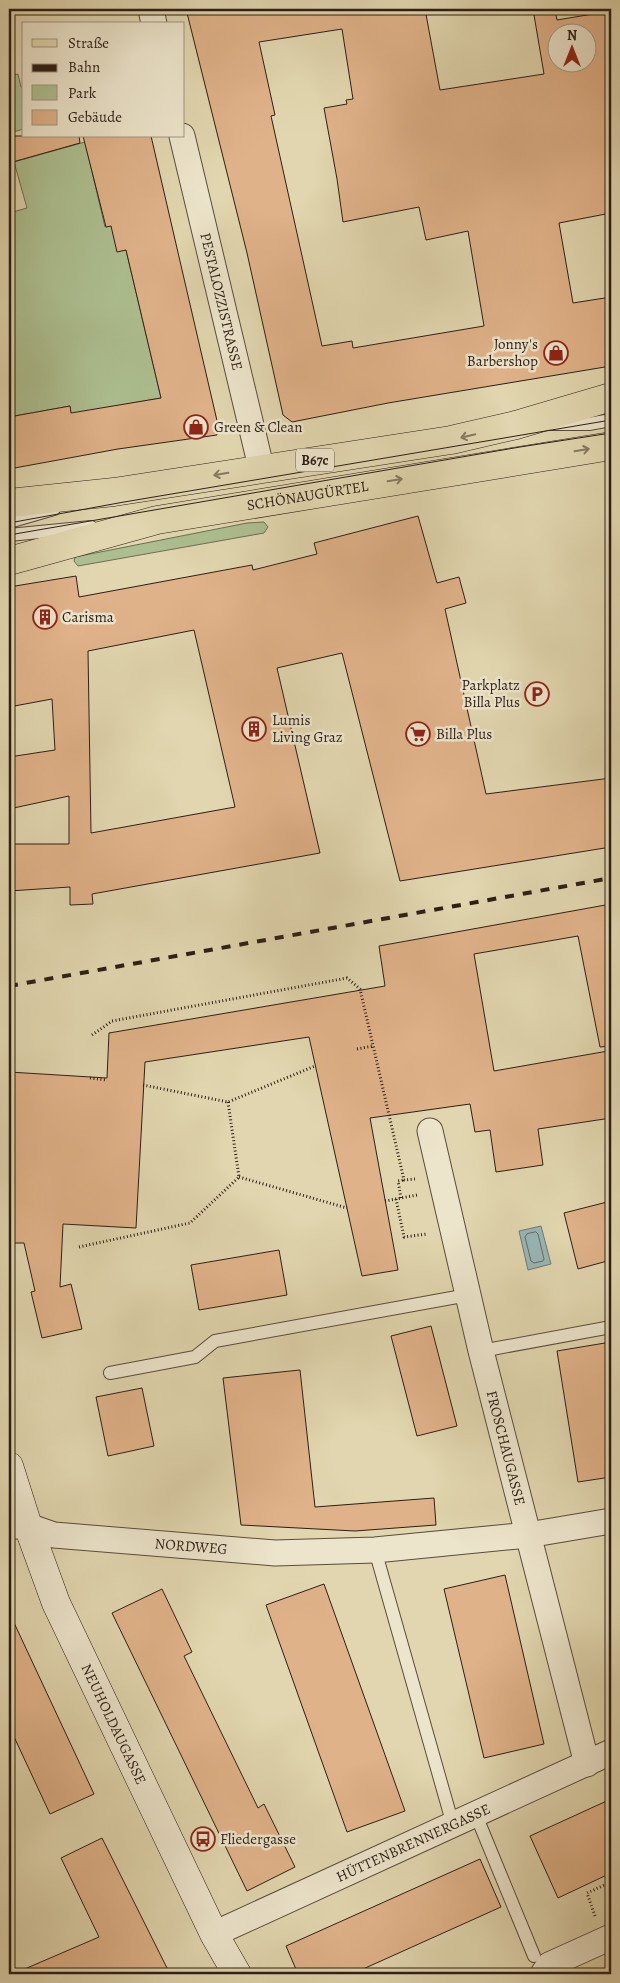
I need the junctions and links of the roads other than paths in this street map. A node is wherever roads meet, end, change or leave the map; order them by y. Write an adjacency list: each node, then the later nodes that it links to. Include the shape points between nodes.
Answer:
1 (151, 9): 2 (street)
2 (154, 22)
3 (182, 138): 8 (street, PESTALOZZISTRASSE)
4 (611, 397): 6 (main road, B67c)
5 (611, 420): 6 (lane, via 589,424)
6 (516, 425): 8 (main road, B67c, one-way to 8, via 450,440)
7 (611, 446): 11 (main road, SCHÖNAUGÜRTEL / B67c, one-way to 7)
8 (261, 468): 9 (main road, B67c, one-way to 9)
9 (114, 492): 10 (main road, B67c); 12 (lane)
10 (9, 503)
11 (157, 520): 13 (lane); 14 (main road, SCHÖNAUGÜRTEL / B67c)
12 (9, 522)
13 (9, 535)
14 (9, 561)
15 (430, 1130): 16 (street, FROSCHAUGASSE)
16 (468, 1295): 18 (street, FROSCHAUGASSE); 19 (lane, via 215,1341 194,1357)
17 (611, 1327): 18 (lane)
18 (481, 1351): 23 (street, FROSCHAUGASSE)
19 (110, 1374)
20 (9, 1466): 22 (street, NEUHOLDAUGASSE)
21 (611, 1521): 23 (street, NORDWEG)
22 (18, 1526): 24 (street, NORDWEG, via 54,1535 275,1553); 29 (street, NEUHOLDAUGASSE)
23 (528, 1535): 24 (street, NORDWEG); 26 (street, FROSCHAUGASSE)
24 (375, 1550): 28 (lane)
25 (611, 1752): 26 (street, HÜTTENBRENNERGASSE)
26 (587, 1764): 27 (street, HÜTTENBRENNERGASSE)
27 (476, 1815): 28 (street, HÜTTENBRENNERGASSE); 31 (lane)
28 (453, 1825): 29 (street, HÜTTENBRENNERGASSE)
29 (214, 1934): 32 (street, NEUHOLDAUGASSE)
30 (604, 1940): 31 (street, via 549,1965)
31 (539, 1965)
32 (237, 1974)

